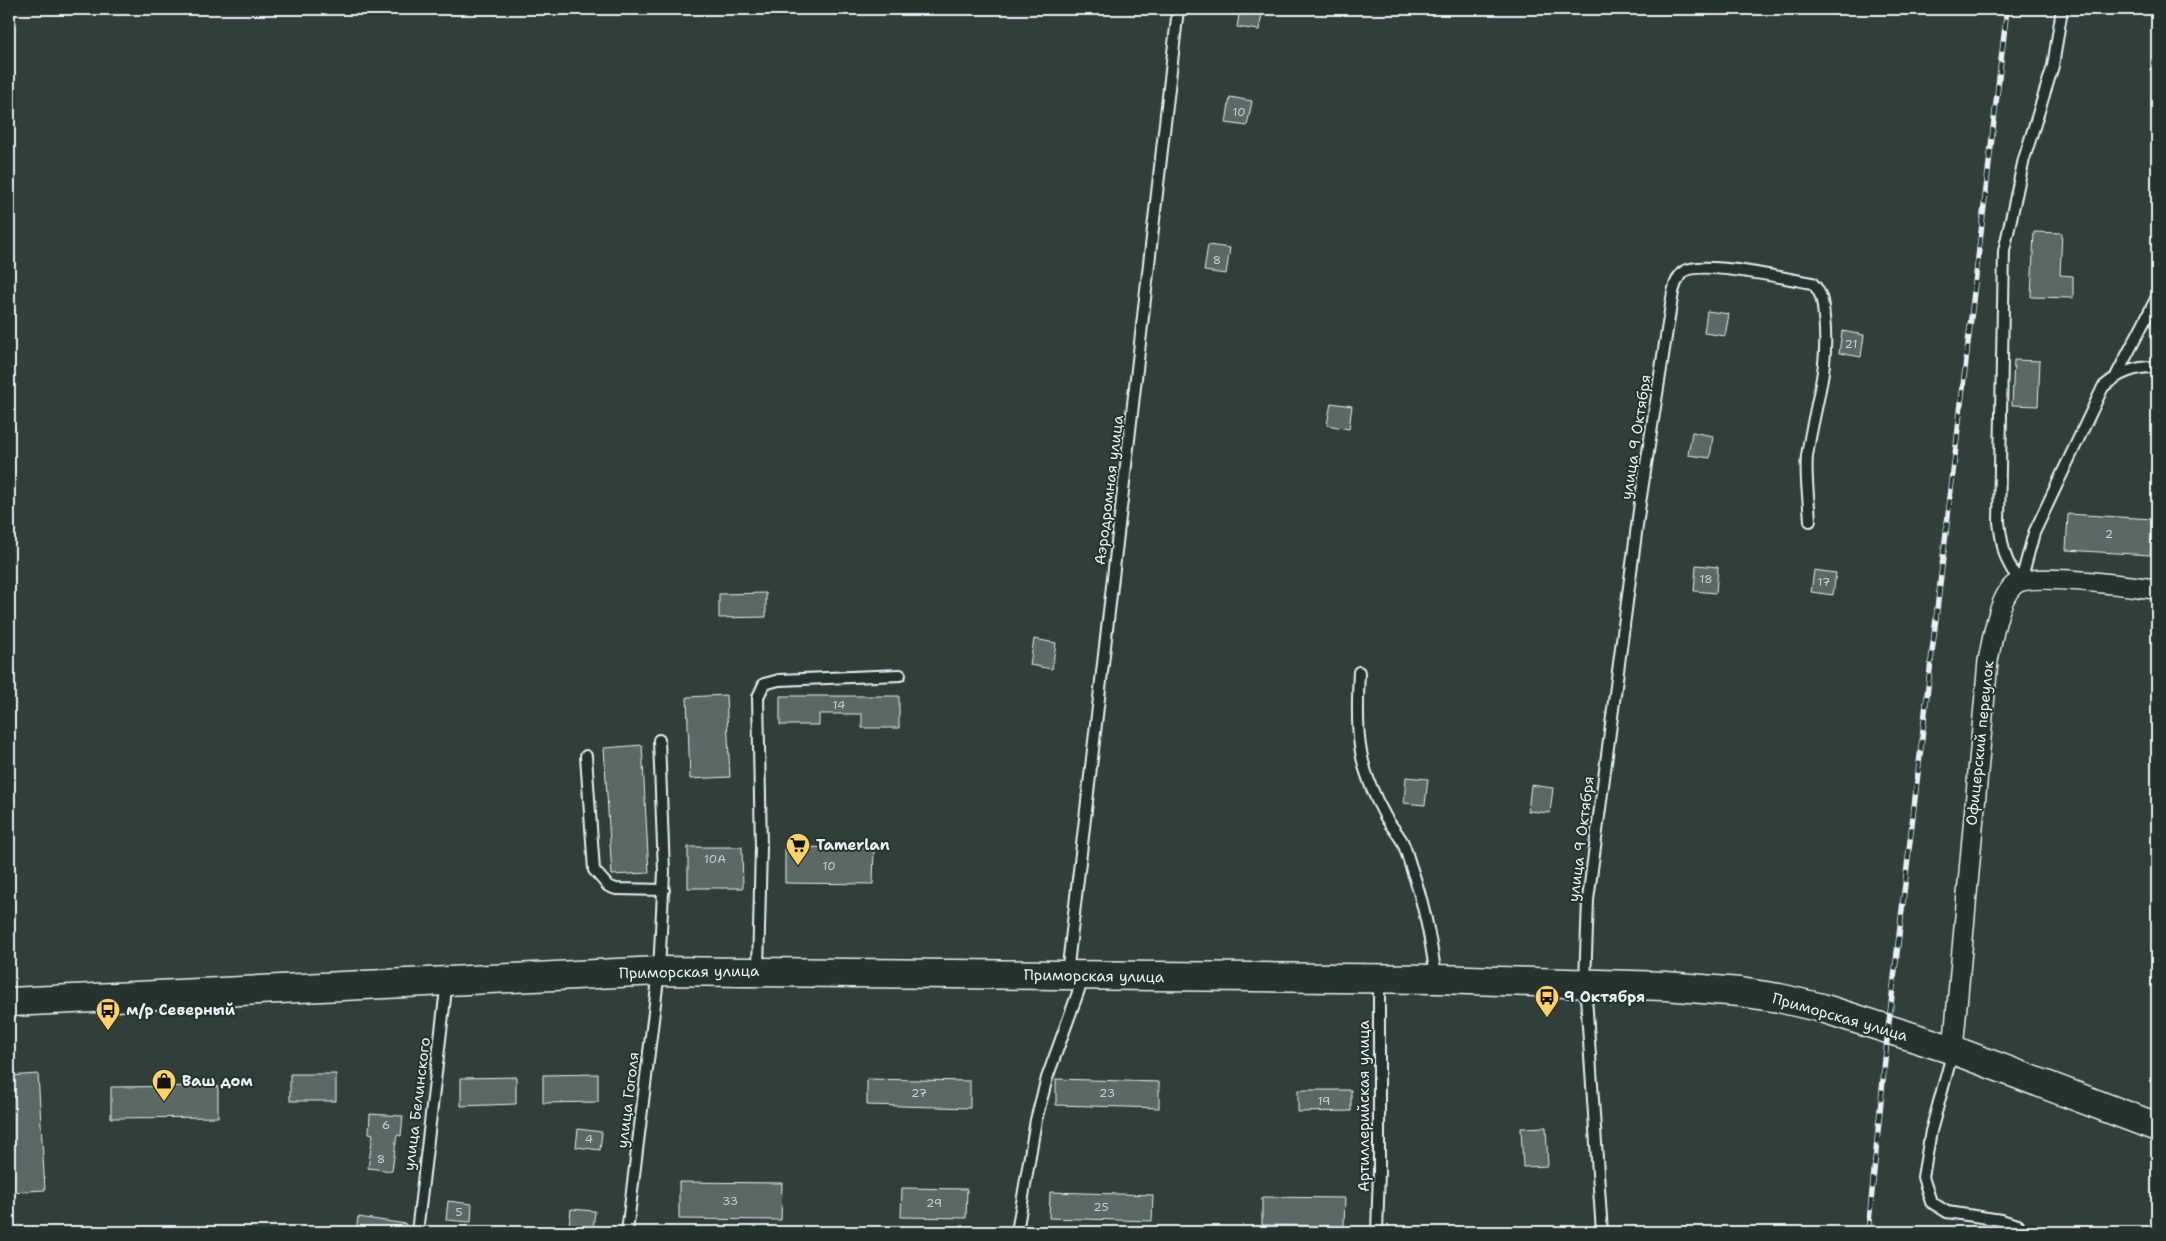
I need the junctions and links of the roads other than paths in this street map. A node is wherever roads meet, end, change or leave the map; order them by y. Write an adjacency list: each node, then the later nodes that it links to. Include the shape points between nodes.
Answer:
1 (1178, 9): 16 (lane, Аэродромная улица, via 1101,678)
2 (2062, 9): 7 (lane, via 2053,66 2024,159 2004,251 1998,522 2004,554 2011,571)
3 (2157, 297): 5 (lane)
4 (2157, 367): 5 (lane, via 2146,366)
5 (2117, 374): 7 (lane, via 2103,387 2056,484 2034,533)
6 (1810, 521): 20 (lane, улица 9 Октября, via 1807,459 1825,371 1827,340 1823,302 1818,288 1812,283 1693,267 1683,272 1673,292 1640,503 1588,900)
7 (2020, 581): 8 (street, via 2045,579); 22 (street, Офицерский переулок, via 2012,586 1996,618 1988,660)
8 (2157, 589)
9 (1359, 672): 18 (lane, via 1359,749 1366,775 1385,816 1402,842 1418,885 1426,910)
10 (900, 675): 15 (lane, via 779,680 764,684 758,697 761,847)
11 (659, 740): 13 (lane, улица Гоголя)
12 (586, 756): 13 (lane, via 594,870 616,890)
13 (664, 890): 14 (lane, улица Гоголя)
14 (659, 971): 15 (main road, Приморская улица); 19 (main road, Приморская улица); 25 (lane, улица Гоголя)
15 (758, 971): 16 (main road, Приморская улица)
16 (1076, 976): 17 (main road, Приморская улица); 26 (lane, Аэродромная улица, via 1036,1120)
17 (1379, 979): 18 (main road, Приморская улица); 27 (lane, Артиллерийская улица, via 1380,1171)
18 (1437, 979): 20 (main road, Приморская улица)
19 (448, 980): 21 (main road, Приморская улица); 24 (lane, улица Белинского)
20 (1585, 982): 22 (main road, Приморская улица, via 1706,989 1779,998 1822,1008); 28 (lane, улица 9 Октября)
21 (9, 1002)
22 (1953, 1050): 23 (main road, Приморская улица); 29 (lane, via 1922,1177 1931,1202 1947,1212 2018,1225)
23 (2157, 1127)
24 (417, 1232)
25 (627, 1232)
26 (1017, 1232)
27 (1377, 1232)
28 (1602, 1232)
29 (2022, 1232)

